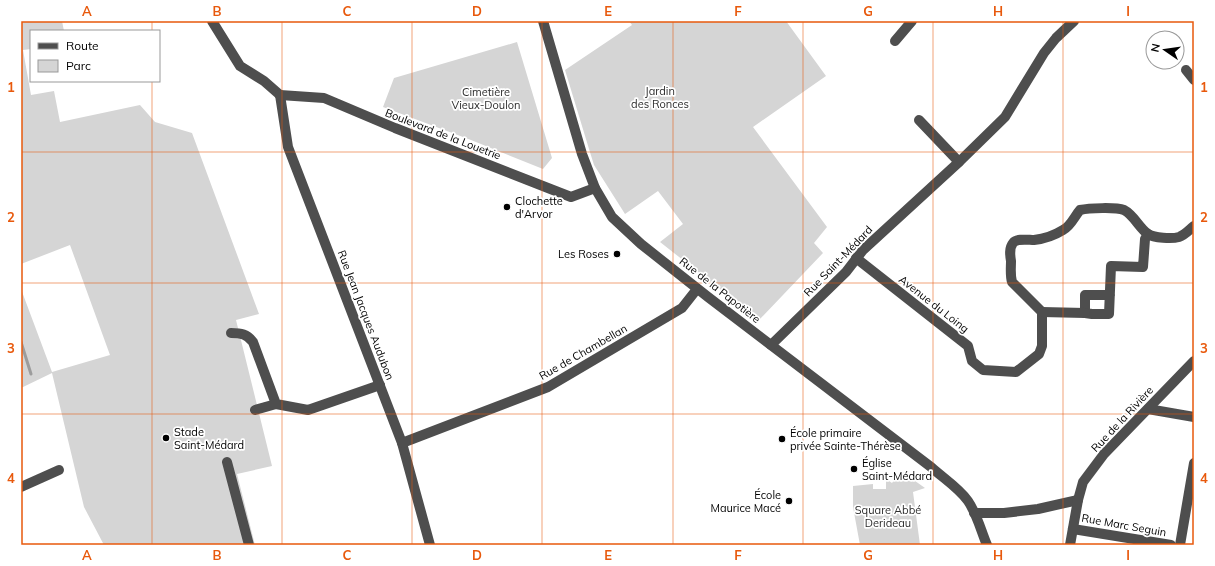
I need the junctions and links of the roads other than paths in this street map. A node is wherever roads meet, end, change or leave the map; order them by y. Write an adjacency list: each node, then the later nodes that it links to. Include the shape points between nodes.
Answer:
1 (212, 21): 8 (street, via 240,66)
2 (543, 21): 11 (street, Rue de la Papotière, via 582,154)
3 (912, 21): 5 (street)
4 (1071, 22): 10 (street, Rue Saint-Médard, via 1044,53 1005,117)
5 (895, 40)
6 (1186, 70): 7 (street)
7 (1194, 80)
8 (280, 95): 11 (street, Boulevard de la Louetrie, via 324,98 571,197); 22 (street, Rue Jean Jacques Audubon, via 288,147)
9 (919, 120): 10 (street)
10 (959, 162): 14 (street, Rue Saint-Médard)
11 (595, 188): 15 (street, Rue de la Papotière, via 612,217 641,244)
12 (1194, 226): 13 (street, via 1178,237 1155,237)
13 (1148, 234): 16 (street, via 1145,239 1143,267 1111,266); 17 (street, via 1123,210 1089,208 1080,210 1071,224 1062,231 1035,240 1015,241 1010,250 1012,282)
14 (856, 258): 17 (street, Avenue du Loing, via 968,346 972,361 984,370 1016,372 1039,354 1042,346); 20 (street, Rue Saint-Médard, via 846,272)
15 (698, 289): 20 (street, Rue de la Papotière); 27 (street, Rue de Chambellan, via 682,308 548,387)
16 (1110, 295): 18 (street, via 1085,295); 18 (street, via 1109,314)
17 (1042, 312): 18 (street)
18 (1085, 313)
19 (231, 333): 23 (street, via 243,334 250,338)
20 (771, 345): 33 (street, Rue de la Papotière, via 931,468 961,493)
21 (1194, 361): 24 (street, Rue de la Rivière)
22 (380, 385): 23 (street, via 308,410); 27 (street, Rue Jean Jacques Audubon)
23 (276, 404): 25 (street)
24 (1148, 409): 26 (street); 32 (street, Rue de la Rivière, via 1104,454 1083,482)
25 (255, 410)
26 (1194, 417)
27 (402, 443): 36 (street, Rue Jean Jacques Audubon)
28 (227, 462): 35 (street)
29 (1194, 463): 40 (street)
30 (59, 470): 31 (street)
31 (21, 487)
32 (1078, 500): 33 (street, via 1038,509); 34 (street, Rue de la Rivière)
33 (974, 513): 37 (street, Rue de la Papotière)
34 (1073, 528): 38 (street, Rue de la Rivière); 39 (street, Rue Marc Seguin)
35 (249, 545)
36 (430, 545)
37 (987, 545)
38 (1070, 545)
39 (1171, 545)
40 (1180, 545)

